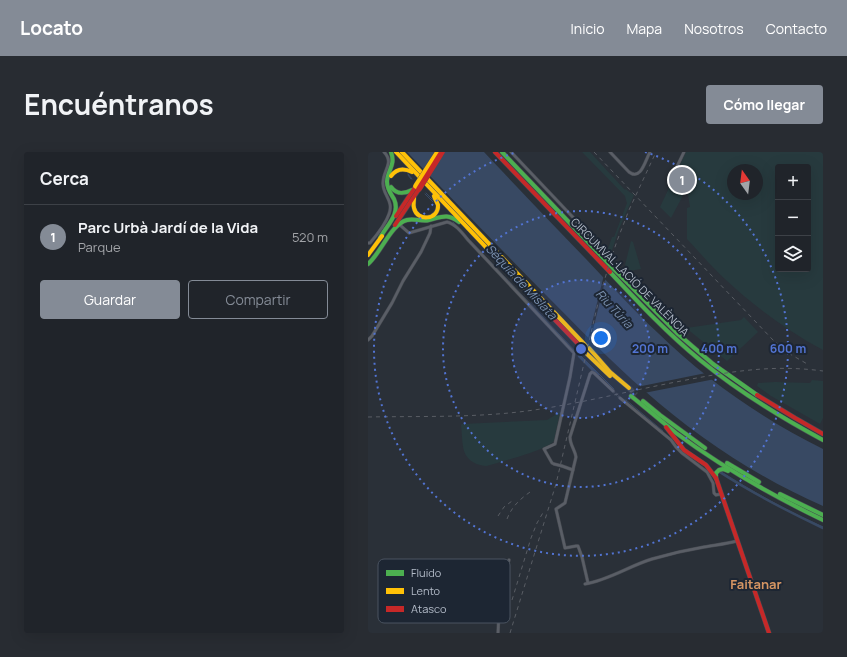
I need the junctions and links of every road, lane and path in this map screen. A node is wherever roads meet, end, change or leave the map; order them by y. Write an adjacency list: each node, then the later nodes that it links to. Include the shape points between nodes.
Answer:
1 (384, 152): 24 (street, via 389,160 382,183 389,198 390,213 389,218)
2 (391, 152): 23 (main road, via 393,162 387,181 397,208 396,214)
3 (396, 152): 15 (main road)
4 (402, 152): 29 (main road)
5 (438, 152): 17 (main road, bridge)
6 (442, 152): 17 (main road, bridge)
7 (495, 152): 36 (main road, CIRCUMVAL·LACIÓ DE VALÈNCIA, via 667,331 736,388)
8 (502, 152): 14 (main road, CIRCUMVAL·LACIÓ DE VALÈNCIA)
9 (507, 152): 14 (main road)
10 (510, 152): 25 (street)
11 (610, 152): 12 (street, via 635,175 640,172)
12 (650, 152)
13 (684, 152): 16 (street)
14 (524, 174): 30 (main road, CIRCUMVAL·LACIÓ DE VALÈNCIA, via 652,310)
15 (417, 175): 17 (main road, via 401,168 391,175 390,182 392,189 397,193 407,194); 18 (main road)
16 (671, 179)
17 (417, 188): 19 (main road); 23 (main road)
18 (431, 190): 19 (main road, via 438,205 437,212 430,217 424,218 416,213 413,208); 22 (main road)
19 (414, 196): 27 (main road)
20 (401, 226): 21 (street, via 409,233)
21 (430, 226): 28 (street, via 430,233 421,252); 39 (street, bridge, via 447,222 455,227 574,353 554,444 544,449 552,463)
22 (468, 228): 27 (main road, via 449,216 427,221 407,220 397,226); 29 (main road)
23 (380, 238): 26 (main road)
24 (368, 243)
25 (603, 249)
26 (368, 255)
27 (368, 264)
28 (368, 340)
29 (587, 350): 31 (main road)
30 (714, 365): 36 (main road, via 773,409); 37 (main road, CIRCUMVAL·LACIÓ DE VALÈNCIA, via 764,400)
31 (626, 389)
32 (613, 392): 39 (street, via 594,373 590,374 570,437 576,457)
33 (634, 396): 35 (main road)
34 (620, 398): 42 (street, via 706,472 713,483 714,493)
35 (658, 417): 40 (main road); 41 (main road, via 684,450 706,465); 43 (main road, via 739,470)
36 (811, 433): 38 (main road, CIRCUMVAL·LACIÓ DE VALÈNCIA)
37 (823, 434)
38 (823, 440)
39 (573, 470): 45 (street, via 565,503 556,509 565,548 578,546 586,583 658,557)
40 (736, 474): 41 (main road, via 721,469 716,472); 44 (main road)
41 (716, 478): 42 (main road)
42 (722, 494): 45 (main road)
43 (823, 515)
44 (823, 520)
45 (738, 541): 48 (main road)
46 (498, 623): 47 (street)
47 (498, 633)
48 (769, 633)

